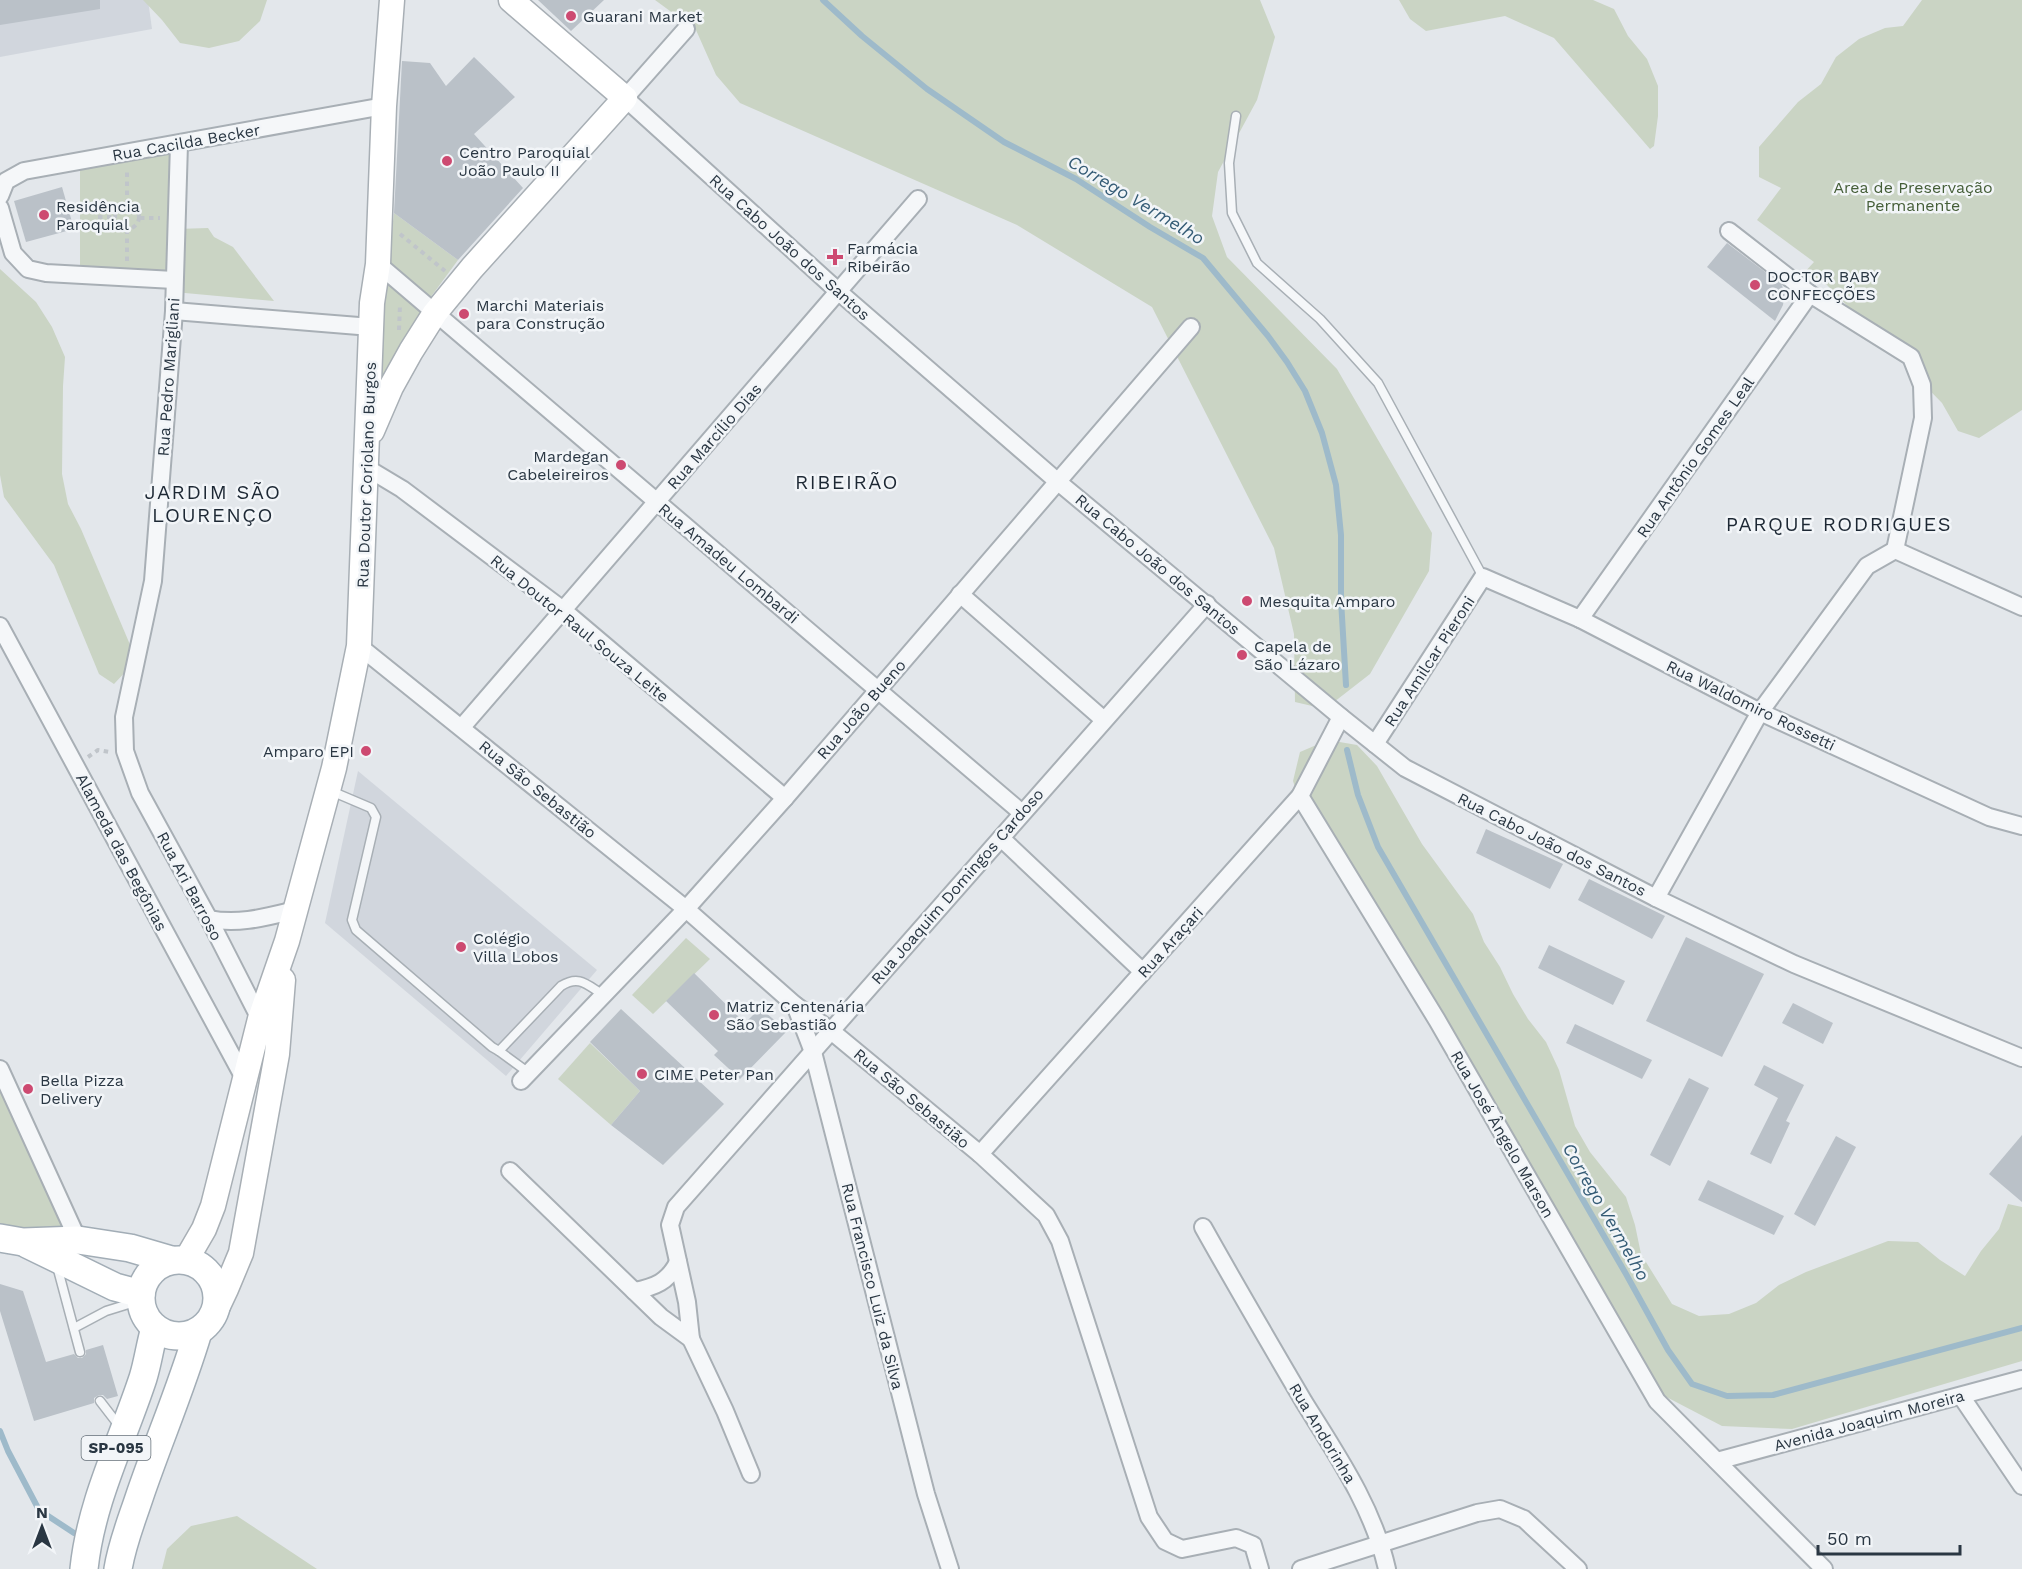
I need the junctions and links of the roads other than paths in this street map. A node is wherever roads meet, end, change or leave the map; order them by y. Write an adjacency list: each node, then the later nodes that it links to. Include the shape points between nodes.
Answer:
1 (392, 0): 5 (street, Rua Doutor Coriolano Burgos)
2 (511, 0): 4 (street, Rua Cabo João dos Santos)
3 (686, 29): 4 (street)
4 (625, 98): 14 (street, Rua Cabo João dos Santos); 17 (street)
5 (384, 106): 7 (street, Rua Cacilda Becker); 12 (street, Rua Doutor Coriolano Burgos)
6 (1236, 116): 25 (lane, via 1228,163 1232,213 1257,263 1320,319 1378,383)
7 (179, 144): 8 (street, Rua Cacilda Becker, via 24,171 6,181); 13 (street, Rua Pedro Marigliani)
8 (0, 196)
9 (918, 200): 14 (street, Rua Marcílio Dias)
10 (0, 208): 13 (street, via 13,253 28,269)
11 (1729, 231): 15 (street)
12 (378, 264): 17 (street, Rua Amadeu Lombardi); 18 (street, Rua Doutor Coriolano Burgos)
13 (174, 280): 16 (street, Rua Pedro Marigliani)
14 (839, 292): 22 (street, Rua Cabo João dos Santos); 23 (street, Rua Marcílio Dias)
15 (1810, 294): 24 (street, via 1911,357 1922,385 1923,418); 30 (street, Rua Antônio Gomes Leal)
16 (174, 311): 18 (street); 39 (street, Rua Pedro Marigliani, via 153,581 124,717)
17 (435, 313): 20 (street, via 391,387); 23 (street, Rua Amadeu Lombardi)
18 (371, 327): 20 (street, Rua Doutor Coriolano Burgos)
19 (1191, 327): 22 (street, Rua João Bueno)
20 (367, 444): 21 (street, Rua Doutor Coriolano Burgos)
21 (367, 468): 29 (street, Rua Doutor Raul Souza Leite, via 402,489); 32 (street, Rua Doutor Coriolano Burgos)
22 (1058, 481): 26 (street, Rua João Bueno); 27 (street, Rua Cabo João dos Santos)
23 (657, 502): 29 (street, Rua Marcílio Dias); 33 (street, Rua Amadeu Lombardi)
24 (1895, 550): 28 (street); 34 (street, via 1868,566)
25 (1483, 577): 30 (street, Rua Waldomiro Rossetti); 38 (street, Rua Amilcar Pieroni)
26 (960, 594): 33 (street, Rua João Bueno); 36 (street)
27 (1207, 604): 35 (street, Rua Cabo João dos Santos); 36 (street, Rua Joaquim Domingos Cardoso)
28 (2022, 608)
29 (563, 610): 37 (street, Rua Marcílio Dias); 42 (street, Rua Doutor Raul Souza Leite)
30 (1580, 619): 34 (street, Rua Waldomiro Rossetti)
31 (0, 626): 62 (street, Alameda das Begônias)
32 (359, 646): 37 (street, Rua São Sebastião); 40 (street, Rua Doutor Coriolano Burgos)
33 (877, 690): 42 (street, Rua João Bueno); 43 (street, Rua Amadeu Lombardi)
34 (1760, 712): 44 (street, Rua Waldomiro Rossetti, via 1989,817); 46 (street)
35 (1341, 717): 38 (street, Rua Cabo João dos Santos); 41 (street, Rua Araçari)
36 (1104, 720): 43 (street, Rua Joaquim Domingos Cardoso)
37 (462, 727): 47 (street, Rua São Sebastião)
38 (1375, 744): 46 (street, Rua Cabo João dos Santos, via 1405,768)
39 (126, 753): 49 (street, Rua Ari Barroso, via 140,793)
40 (328, 790): 48 (street, Rua Doutor Coriolano Burgos); 56 (lane, via 371,808 376,817 352,920 356,930)
41 (1300, 796): 51 (street, Rua Araçari); 83 (street, Rua José Ângelo Marson, via 1437,1020 1657,1401)
42 (785, 798): 47 (street, Rua João Bueno)
43 (1022, 813): 45 (street, Rua Joaquim Domingos Cardoso)
44 (2022, 826)
45 (1001, 838): 51 (street); 55 (street, Rua Joaquim Domingos Cardoso)
46 (1656, 898): 59 (street, Rua Cabo João dos Santos, via 1794,964)
47 (686, 909): 52 (street, Rua João Bueno); 53 (street, Rua São Sebastião)
48 (295, 910): 49 (street, via 249,921); 50 (street, Rua Doutor Coriolano Burgos)
49 (209, 919): 54 (street, Rua Ari Barroso)
50 (287, 941): 54 (street); 58 (street)
51 (1143, 972): 63 (street, Rua Araçari)
52 (602, 994): 56 (lane, via 582,981 570,981); 61 (street, Rua João Bueno)
53 (795, 1005): 55 (street, Rua São Sebastião); 57 (street, Rua Francisco Luiz da Silva)
54 (260, 1019): 58 (street); 62 (street)
55 (830, 1030): 57 (street, Rua Joaquim Domingos Cardoso); 63 (street, Rua São Sebastião)
56 (499, 1051): 61 (lane)
57 (813, 1052): 70 (street, Rua Joaquim Domingos Cardoso, via 676,1207 670,1225); 89 (street, Rua Francisco Luiz da Silva, via 926,1494)
58 (277, 1054): 73 (street, via 241,1253)
59 (2022, 1058)
60 (0, 1069): 67 (street)
61 (525, 1077)
62 (244, 1078): 69 (street, via 213,1206 204,1229)
63 (980, 1154): 90 (street, Rua São Sebastião, via 1046,1215 1060,1241 1149,1517 1165,1541 1182,1549 1236,1538 1253,1545)
64 (510, 1172): 71 (street)
65 (1203, 1227): 86 (street, Rua Andorinha, via 1362,1497)
66 (11, 1240): 67 (main road); 68 (main road)
67 (78, 1240): 69 (main road)
68 (54, 1257): 72 (main road); 74 (lane)
69 (179, 1260): 72 (main road, via 150,1272); 73 (main road, via 205,1269 216,1285)
70 (678, 1262): 71 (street, via 665,1281); 77 (street, Rua Joaquim Domingos Cardoso)
71 (634, 1291): 77 (street)
72 (141, 1297): 74 (lane); 75 (main road, via 144,1313)
73 (218, 1306): 76 (main road, SP-095, via 209,1323)
74 (74, 1328): 78 (lane)
75 (155, 1328): 76 (main road, via 169,1335); 82 (main road, SP-095, via 144,1376)
76 (198, 1332): 88 (main road, SP-095, via 149,1467)
77 (691, 1339): 84 (street)
78 (80, 1352)
79 (2022, 1379): 80 (street, Avenida Joaquim Moreira)
80 (1961, 1396): 83 (street, Avenida Joaquim Moreira); 85 (street)
81 (100, 1401): 82 (lane)
82 (123, 1431): 87 (main road, SP-095, via 99,1496)
83 (1717, 1461): 94 (street, Rua José Ângelo Marson)
84 (751, 1474)
85 (2022, 1486)
86 (1381, 1543): 91 (street); 92 (street, Rua Andorinha); 93 (street, via 1500,1509 1524,1519)
87 (84, 1569)
88 (118, 1569)
89 (950, 1569)
90 (1260, 1569)
91 (1301, 1569)
92 (1387, 1569)
93 (1578, 1569)
94 (1824, 1569)

